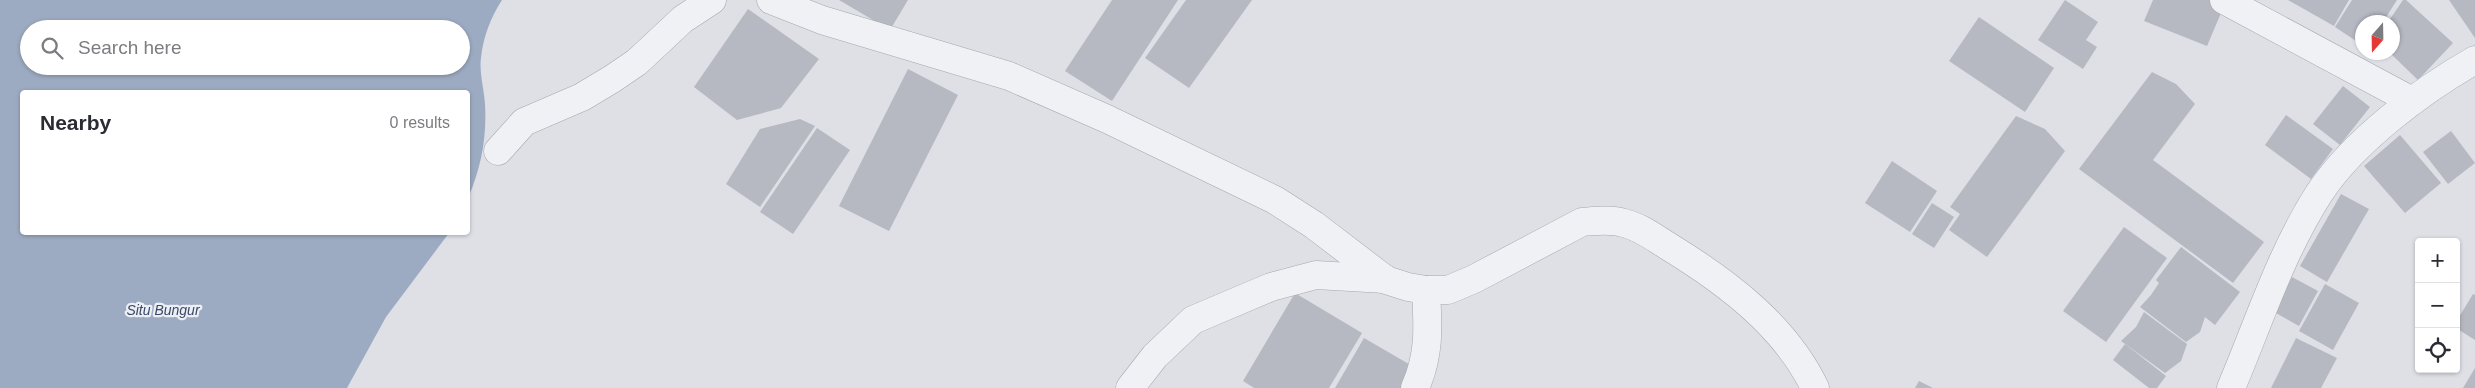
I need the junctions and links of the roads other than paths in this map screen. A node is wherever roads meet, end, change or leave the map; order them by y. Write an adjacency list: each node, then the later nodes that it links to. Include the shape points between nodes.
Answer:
1 (712, 0): 6 (street, via 683,19 637,62 612,79 582,97 524,122)
2 (771, 0): 7 (street, via 822,20 1009,76 1107,119 1275,200 1314,225)
3 (2224, 0): 5 (street)
4 (2475, 60): 5 (street)
5 (2412, 101): 12 (street, via 2357,147 2321,190 2287,251)
6 (498, 150)
7 (1386, 280): 8 (street); 9 (street, via 1316,276 1262,290 1194,320 1155,356)
8 (1426, 290): 10 (street, via 1428,342 1423,371); 11 (street, via 1448,290 1474,279 1582,222 1623,222 1643,230 1703,267 1766,320 1789,344)
9 (1130, 388)
10 (1415, 388)
11 (1815, 388)
12 (2231, 388)

